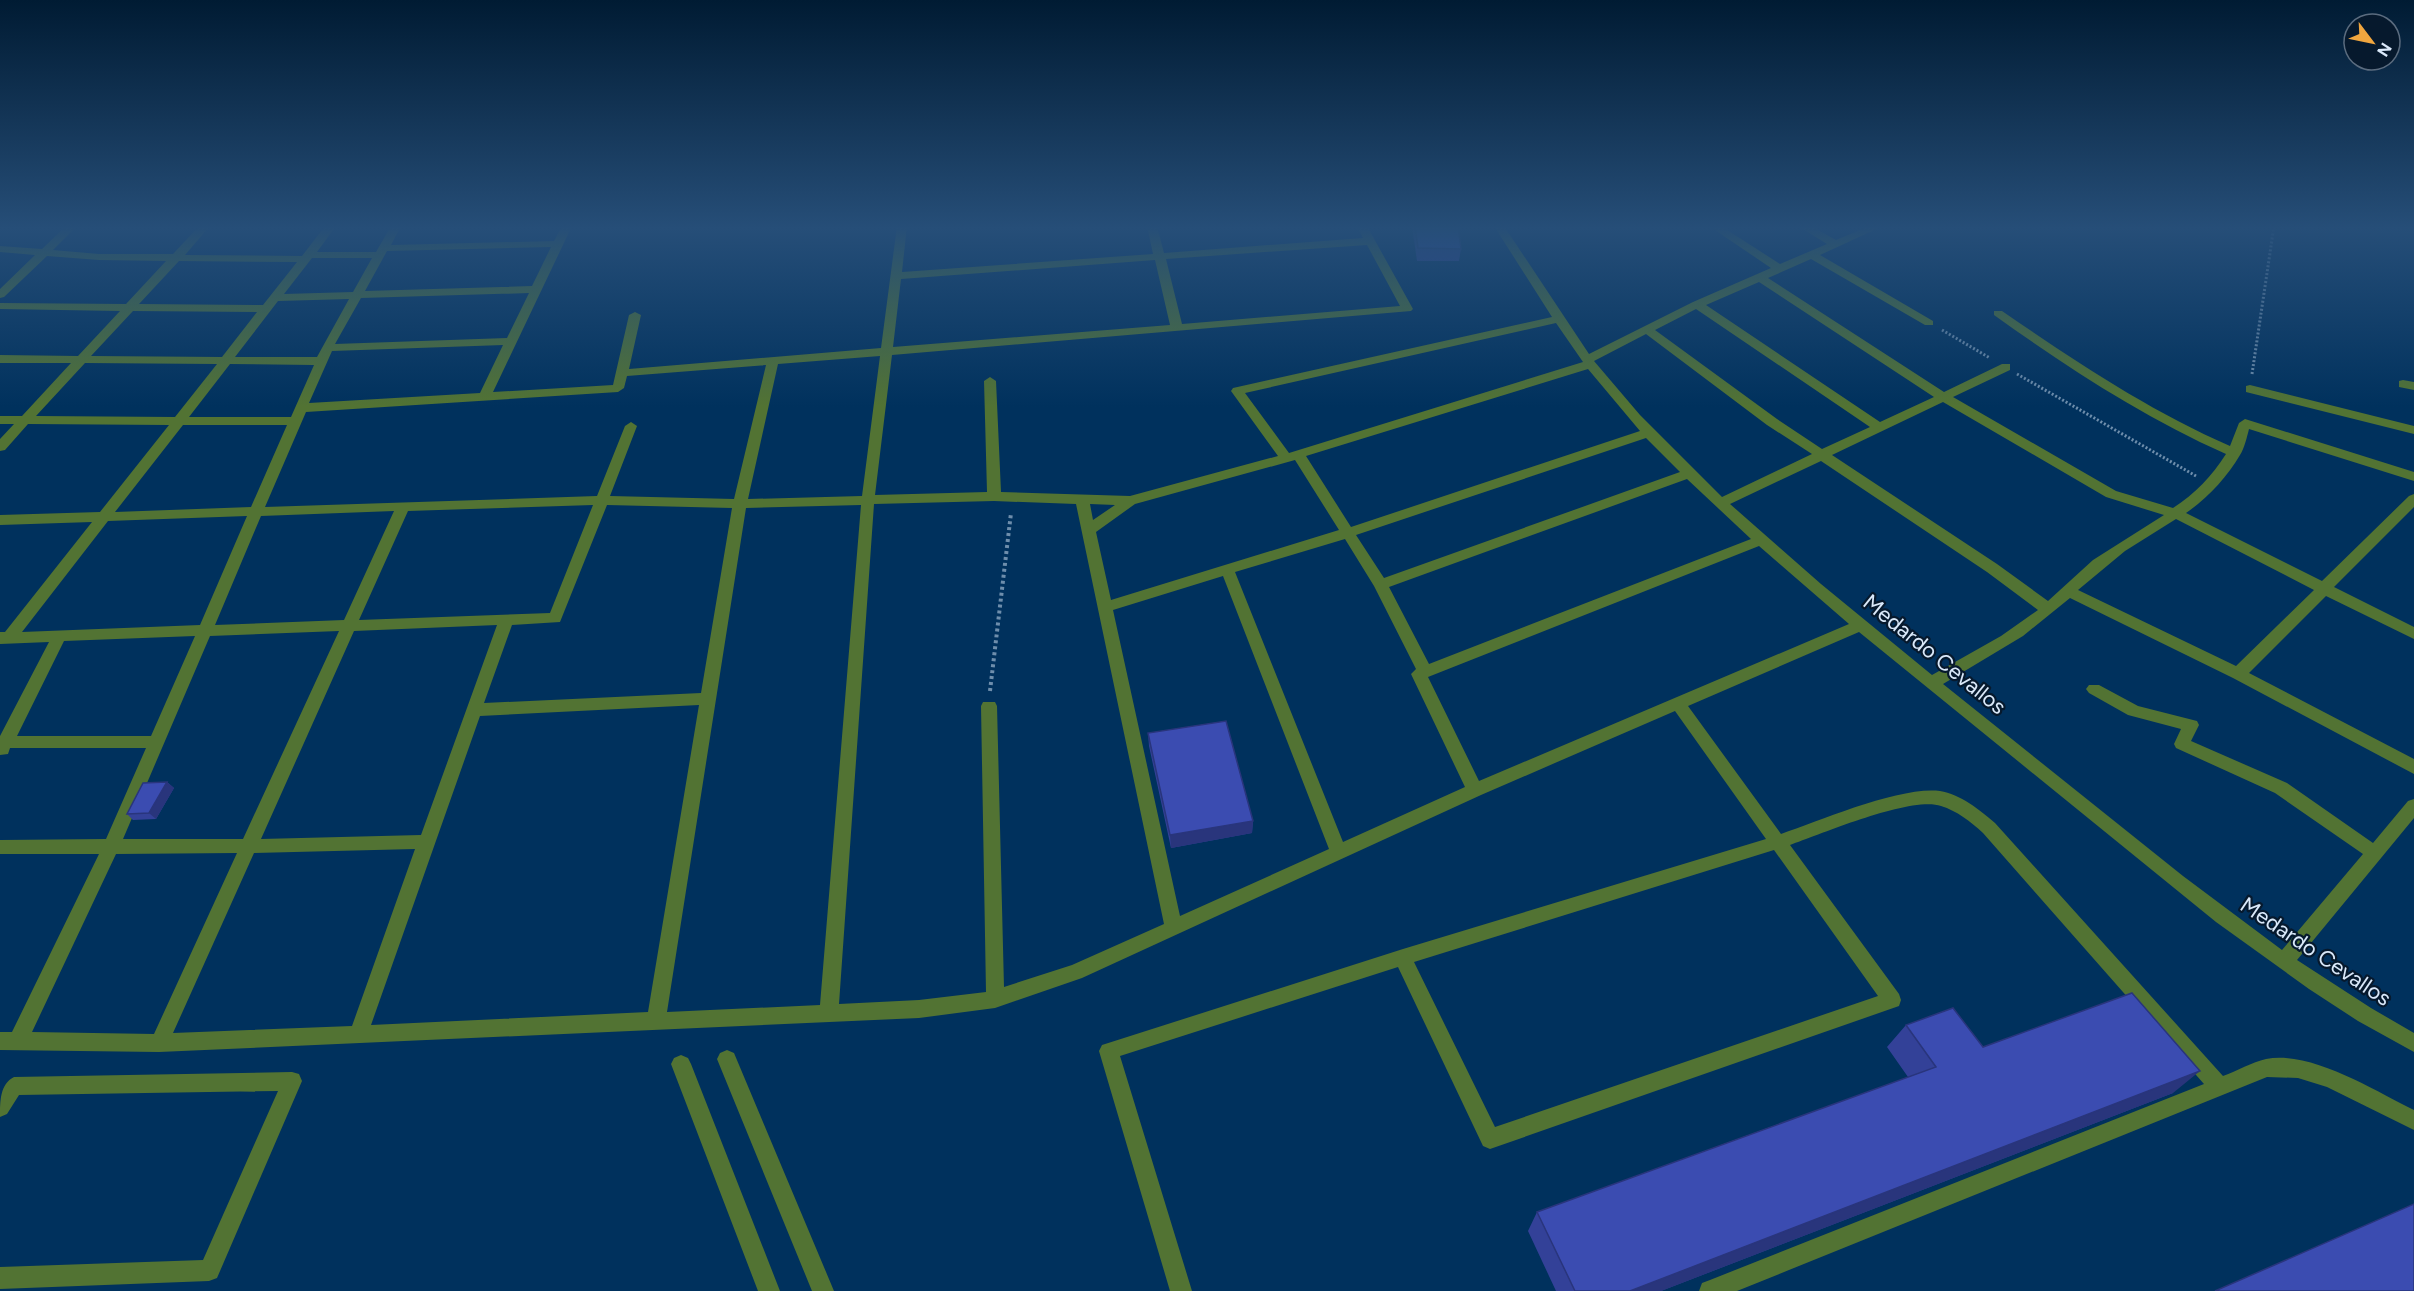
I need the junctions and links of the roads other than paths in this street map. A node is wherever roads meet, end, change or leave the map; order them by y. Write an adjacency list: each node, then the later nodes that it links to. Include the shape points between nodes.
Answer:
1 (147, 286): 17 (street)
2 (284, 286): 14 (street)
3 (361, 286): 13 (street)
4 (537, 286): 12 (street)
5 (895, 286): 54 (street)
6 (1167, 286): 23 (street)
7 (1395, 286): 23 (street, via 1407,309)
8 (1538, 286): 21 (street, Medardo Cevallos)
9 (1735, 286): 15 (street)
10 (1774, 286): 38 (street)
11 (1866, 286): 22 (street)
12 (536, 289): 13 (street); 25 (street)
13 (355, 296): 14 (street); 26 (street)
14 (275, 298): 18 (street)
15 (1696, 304): 24 (street); 44 (street)
16 (0, 306): 17 (street)
17 (128, 307): 18 (street); 28 (street)
18 (266, 309): 30 (street)
19 (1998, 313): 48 (street, via 2157,418)
20 (635, 315): 34 (street)
21 (1559, 319): 32 (street, Medardo Cevallos); 50 (street, via 1238,391)
22 (1929, 323)
23 (1177, 328): 29 (street)
24 (1646, 329): 32 (street); 49 (street)
25 (511, 341): 26 (street); 37 (street)
26 (327, 348): 31 (street)
27 (0, 359): 28 (street)
28 (80, 360): 30 (street); 41 (street)
29 (773, 360): 34 (street); 60 (street)
30 (226, 361): 31 (street); 42 (street)
31 (321, 362): 39 (street)
32 (1589, 362): 46 (street, Medardo Cevallos); 50 (street)
33 (2006, 367): 38 (street)
34 (621, 373): 37 (street, via 618,388)
35 (990, 381): 53 (street)
36 (2250, 390): 45 (street)
37 (484, 397): 39 (street)
38 (1943, 397): 44 (street); 63 (street, via 2111,494)
39 (297, 415): 42 (street); 62 (street)
40 (0, 420): 41 (street)
41 (25, 420): 42 (street); 47 (street)
42 (179, 420): 64 (street)
43 (631, 426): 57 (street)
44 (1880, 427): 49 (street)
45 (2414, 430)
46 (1650, 432): 51 (street, Medardo Cevallos); 67 (street)
47 (0, 447)
48 (2235, 453): 52 (street, via 2245,423); 63 (street, via 2212,485)
49 (1821, 455): 59 (street); 74 (street)
50 (1292, 456): 58 (street); 67 (street)
51 (1690, 473): 59 (street, Medardo Cevallos); 70 (street)
52 (2414, 477)
53 (994, 496): 54 (street); 55 (street)
54 (868, 499): 60 (street); 106 (street)
55 (1082, 499): 58 (street); 66 (street)
56 (2414, 499): 71 (street)
57 (601, 500): 60 (street); 61 (street); 75 (street, via 555,618)
58 (1130, 501): 66 (street)
59 (1721, 503): 68 (street, Medardo Cevallos)
60 (740, 504): 86 (street)
61 (404, 507): 62 (street); 76 (street)
62 (255, 513): 64 (street); 78 (street)
63 (2177, 514): 71 (street); 72 (street, via 2128,543)
64 (102, 518): 65 (street); 81 (street)
65 (0, 520)
66 (1090, 529): 73 (street)
67 (1350, 532): 69 (street); 70 (street)
68 (1761, 540): 77 (street, Medardo Cevallos); 82 (street)
69 (1227, 569): 73 (street); 100 (street)
70 (1381, 585): 82 (street)
71 (2322, 588): 79 (street); 83 (street)
72 (2069, 592): 74 (street); 83 (street)
73 (1107, 606): 102 (street)
74 (2048, 609): 84 (street)
75 (506, 620): 76 (street); 89 (street)
76 (350, 626): 78 (street); 97 (street)
77 (1861, 626): 84 (street, Medardo Cevallos); 87 (street)
78 (203, 631): 80 (street); 90 (street)
79 (2414, 634)
80 (58, 637): 81 (street); 91 (street)
81 (5, 638)
82 (1425, 672): 93 (street, via 1419,674)
83 (2238, 674): 92 (street)
84 (1932, 683): 104 (street, Medardo Cevallos, via 2181,886)
85 (2094, 689): 101 (street, via 2134,711 2191,725 2182,744 2281,788)
86 (708, 699): 89 (street); 107 (street)
87 (1678, 704): 93 (street); 96 (street)
88 (988, 706): 105 (street)
89 (474, 710): 95 (street)
90 (156, 742): 91 (street); 99 (street)
91 (2, 745)
92 (2414, 767)
93 (1475, 790): 100 (street)
94 (2414, 806): 101 (street)
95 (427, 842): 97 (street); 108 (street)
96 (1778, 842): 103 (street); 103 (street, via 1892,1000 1490,1139); 114 (street, via 1905,799 1940,798 1956,804 1989,828)
97 (248, 846): 99 (street); 111 (street)
98 (0, 847): 99 (street)
99 (111, 848): 109 (street)
100 (1338, 851): 102 (street)
101 (2375, 853): 104 (street)
102 (1173, 926): 105 (street, via 1076,972)
103 (1403, 957): 120 (street, via 1109,1051)
104 (2284, 962): 110 (street, Medardo Cevallos)
105 (995, 999): 106 (street, via 934,1008)
106 (829, 1013): 107 (street)
107 (657, 1021): 108 (street)
108 (358, 1034): 111 (street)
109 (9, 1041): 111 (street)
110 (2414, 1042)
111 (159, 1043)
112 (727, 1059): 119 (street)
113 (681, 1064): 118 (street)
114 (2219, 1086): 116 (street, via 2267,1068 2298,1068 2331,1079); 121 (street)
115 (0, 1107): 117 (street, via 14,1086 292,1081 210,1270)
116 (2414, 1120)
117 (0, 1278)
118 (769, 1291)
119 (823, 1291)
120 (1181, 1291)
121 (1710, 1291)

